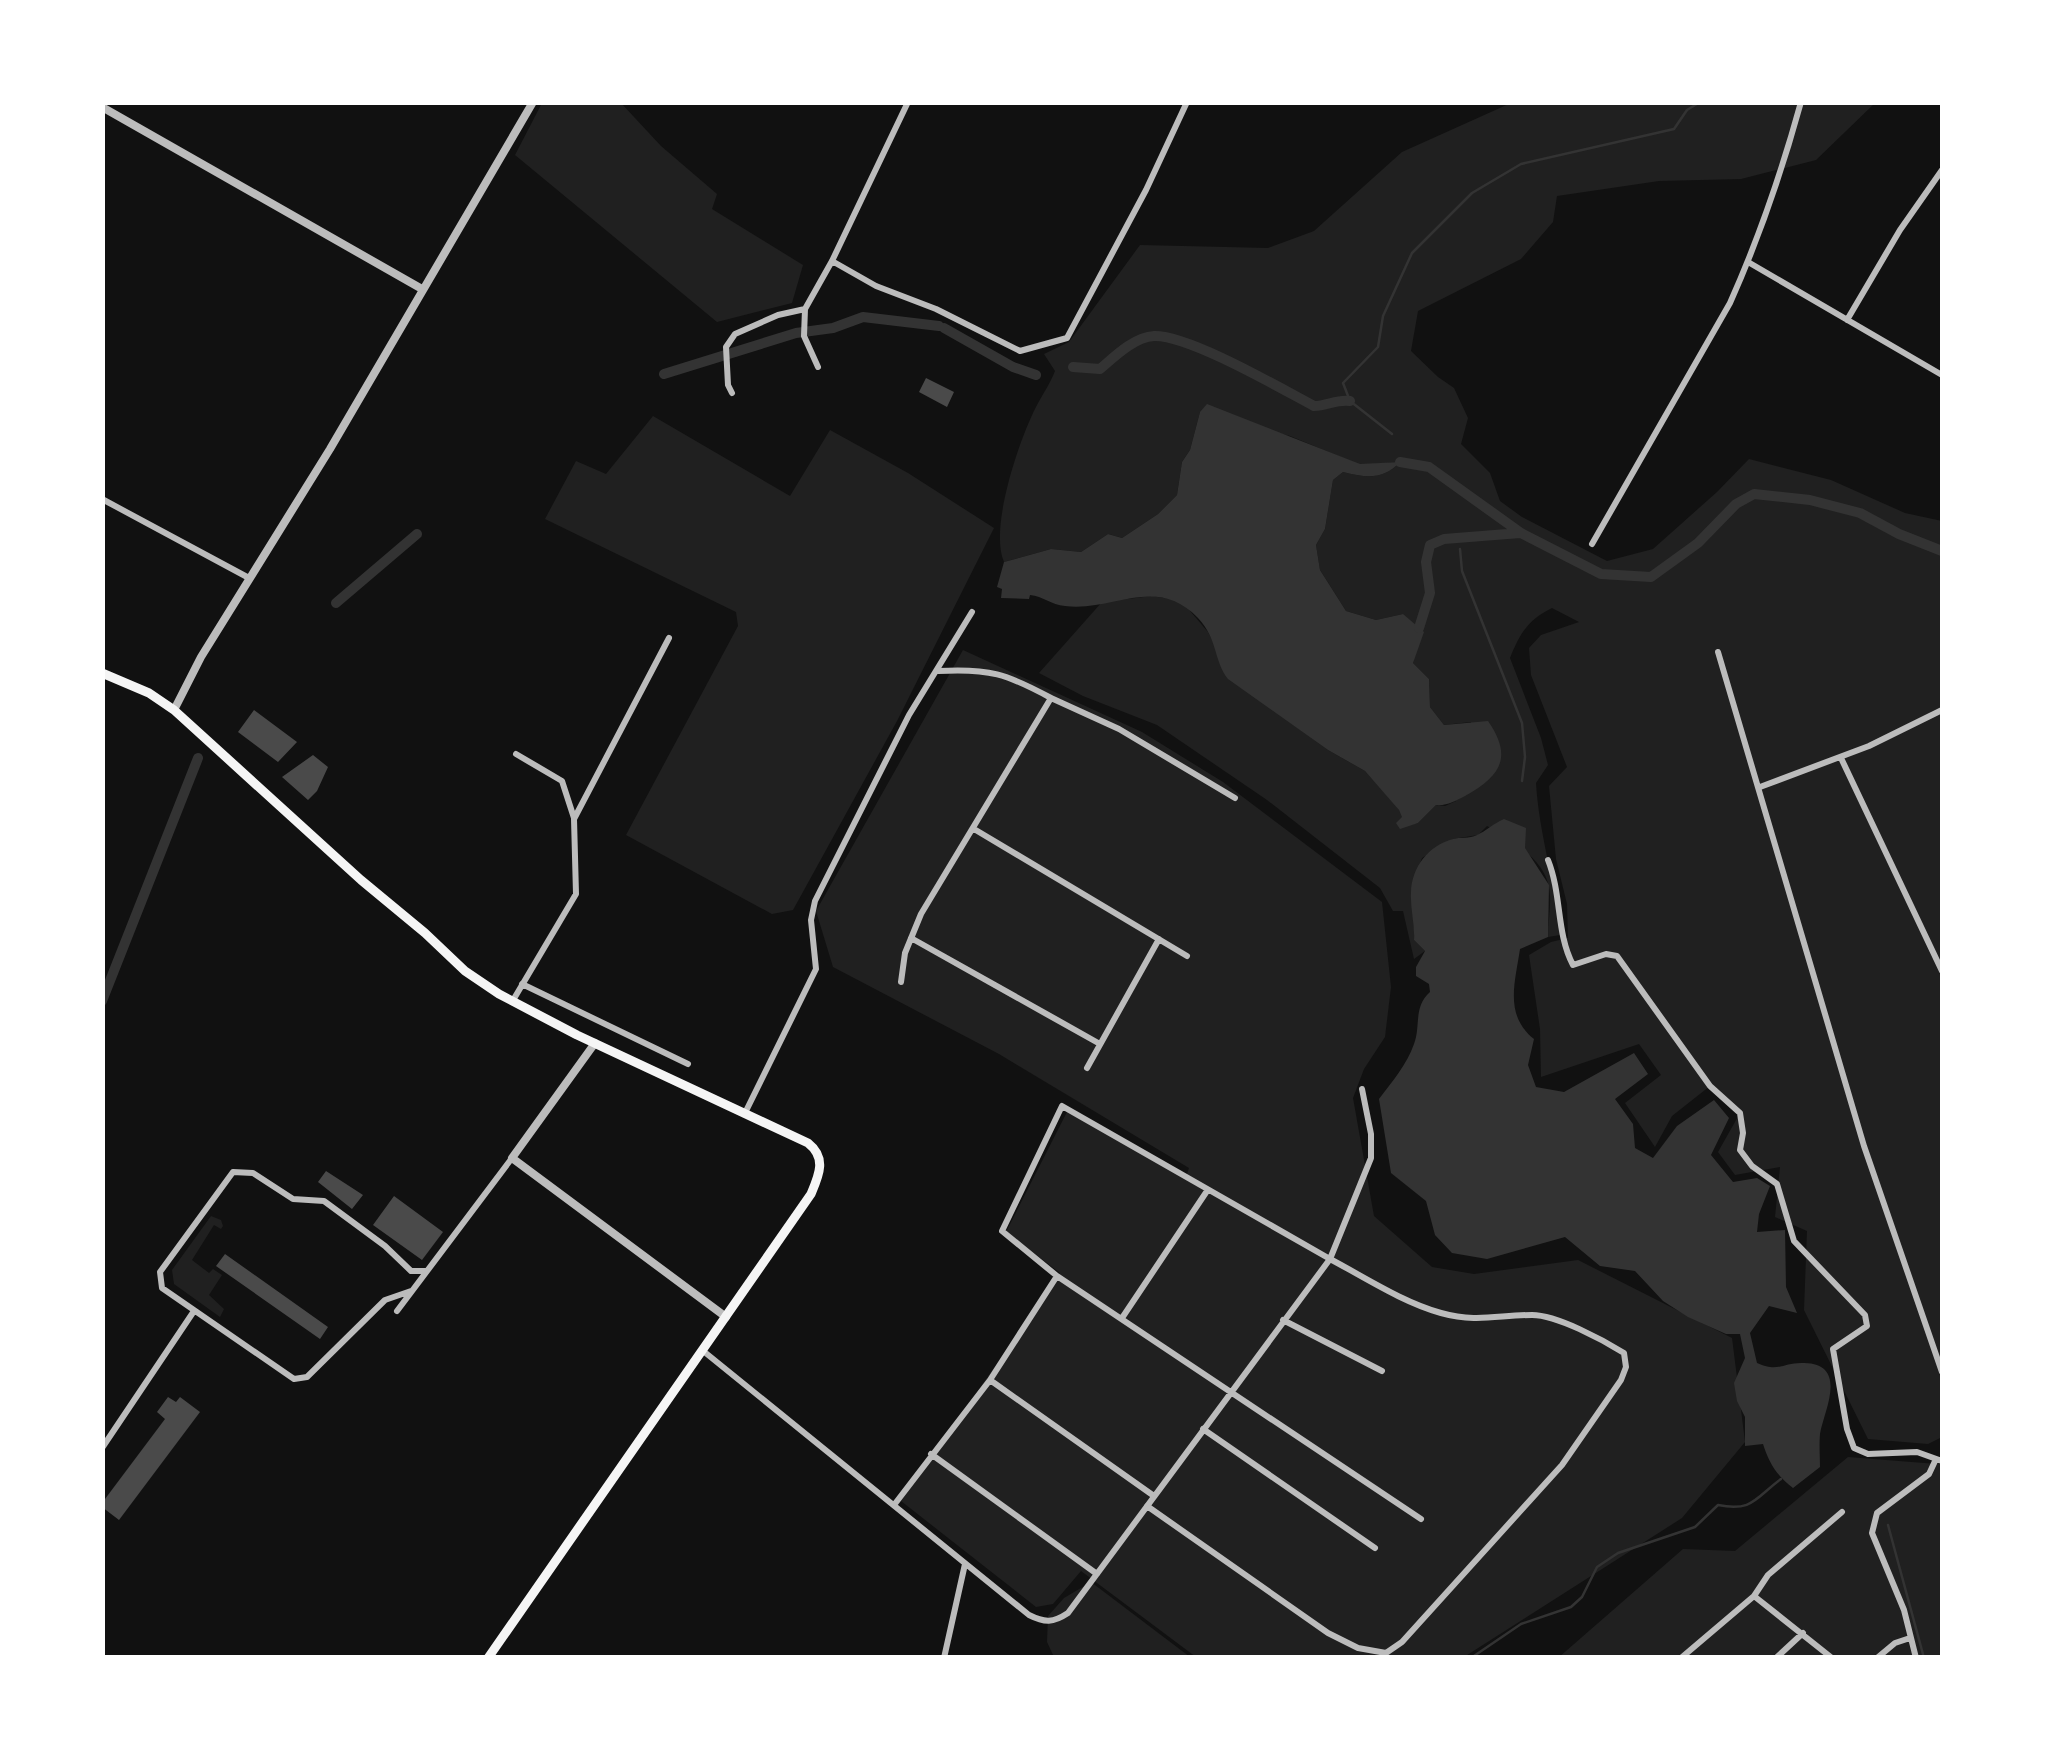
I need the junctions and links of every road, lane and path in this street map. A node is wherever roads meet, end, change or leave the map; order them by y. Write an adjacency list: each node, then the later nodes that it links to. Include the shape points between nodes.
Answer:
1 (533, 102): 9 (street)
2 (908, 102): 7 (street)
3 (1187, 102): 7 (street, via 1067,338 1020,351)
4 (1801, 102): 8 (street)
5 (102, 108): 9 (street)
6 (1942, 170): 11 (street)
7 (832, 262): 10 (street)
8 (1748, 262): 11 (street); 16 (street, via 1713,337)
9 (422, 288): 17 (street)
10 (805, 310): 12 (street, via 804,331); 14 (street, via 735,334 726,347)
11 (1847, 320): 13 (street)
12 (818, 366)
13 (1942, 375)
14 (732, 392)
15 (102, 498): 17 (street)
16 (1592, 544)
17 (249, 578): 24 (street)
18 (972, 612): 21 (street)
19 (669, 638): 30 (street)
20 (1718, 652): 28 (street)
21 (937, 671): 23 (street, via 978,669 1015,678); 45 (street, via 816,902 810,920 816,969)
22 (102, 673): 24 (main road)
23 (1051, 698): 29 (street, via 1119,729); 31 (street)
24 (174, 710): 39 (main road, via 465,971)
25 (1942, 710): 27 (street)
26 (516, 754): 30 (street, via 562,781)
27 (1840, 758): 28 (street); 36 (street)
28 (1760, 788): 59 (street, via 1864,1146)
29 (1235, 798)
30 (574, 819): 38 (street, via 576,894)
31 (974, 829): 33 (street); 34 (street)
32 (1548, 860): 65 (street, via 1573,965 1617,956 1710,1086 1740,1114 1740,1150 1777,1184 1794,1241 1865,1314 1866,1326 1833,1349 1854,1448)
33 (912, 938): 37 (street); 41 (street)
34 (1159, 939): 35 (street); 41 (street)
35 (1188, 956)
36 (1942, 971)
37 (901, 982)
38 (522, 984): 39 (street); 42 (street)
39 (512, 1003): 40 (main road)
40 (595, 1043): 45 (main road); 46 (street)
41 (1100, 1044): 43 (street)
42 (688, 1064)
43 (1087, 1068)
44 (1362, 1089): 48 (street, via 1371,1158)
45 (745, 1113): 54 (main road, via 816,1149 821,1171)
46 (512, 1158): 49 (street); 54 (street)
47 (1207, 1191): 48 (street); 50 (street, via 1062,1106 1002,1231); 55 (street)
48 (1330, 1259): 56 (street); 68 (street, via 1439,1313 1549,1318 1624,1353 1626,1366 1562,1465 1386,1654 1328,1632)
49 (426, 1272): 51 (street); 52 (street, via 410,1271 324,1201 293,1200 253,1173 233,1172 160,1272 162,1288)
50 (1057, 1276): 55 (street); 60 (street)
51 (411, 1291): 52 (street, via 386,1300 307,1377 294,1378); 53 (street)
52 (194, 1311): 63 (street)
53 (397, 1311)
54 (726, 1317): 57 (main road)
55 (1122, 1318): 61 (street)
56 (1283, 1320): 58 (street); 61 (street)
57 (701, 1350): 67 (street); 77 (main road)
58 (1382, 1371)
59 (1942, 1372)
60 (990, 1380): 64 (street); 66 (street)
61 (1231, 1390): 62 (street); 70 (street)
62 (1203, 1429): 66 (street); 71 (street)
63 (102, 1448)
64 (931, 1454): 67 (street); 73 (street)
65 (1939, 1460): 76 (street, via 1877,1513 1872,1532)
66 (1154, 1496): 68 (street)
67 (894, 1505): 72 (street)
68 (1146, 1506): 73 (street)
69 (1842, 1512): 74 (street, via 1768,1575)
70 (1421, 1520)
71 (1375, 1548)
72 (965, 1564): 73 (street, via 1041,1622 1068,1614); 78 (street)
73 (1096, 1574)
74 (1754, 1596): 75 (street); 79 (street)
75 (1803, 1633): 80 (street); 81 (street)
76 (1911, 1638): 82 (street); 83 (street)
77 (488, 1658)
78 (944, 1658)
79 (1681, 1658)
80 (1776, 1658)
81 (1832, 1658)
82 (1878, 1658)
83 (1916, 1658)

